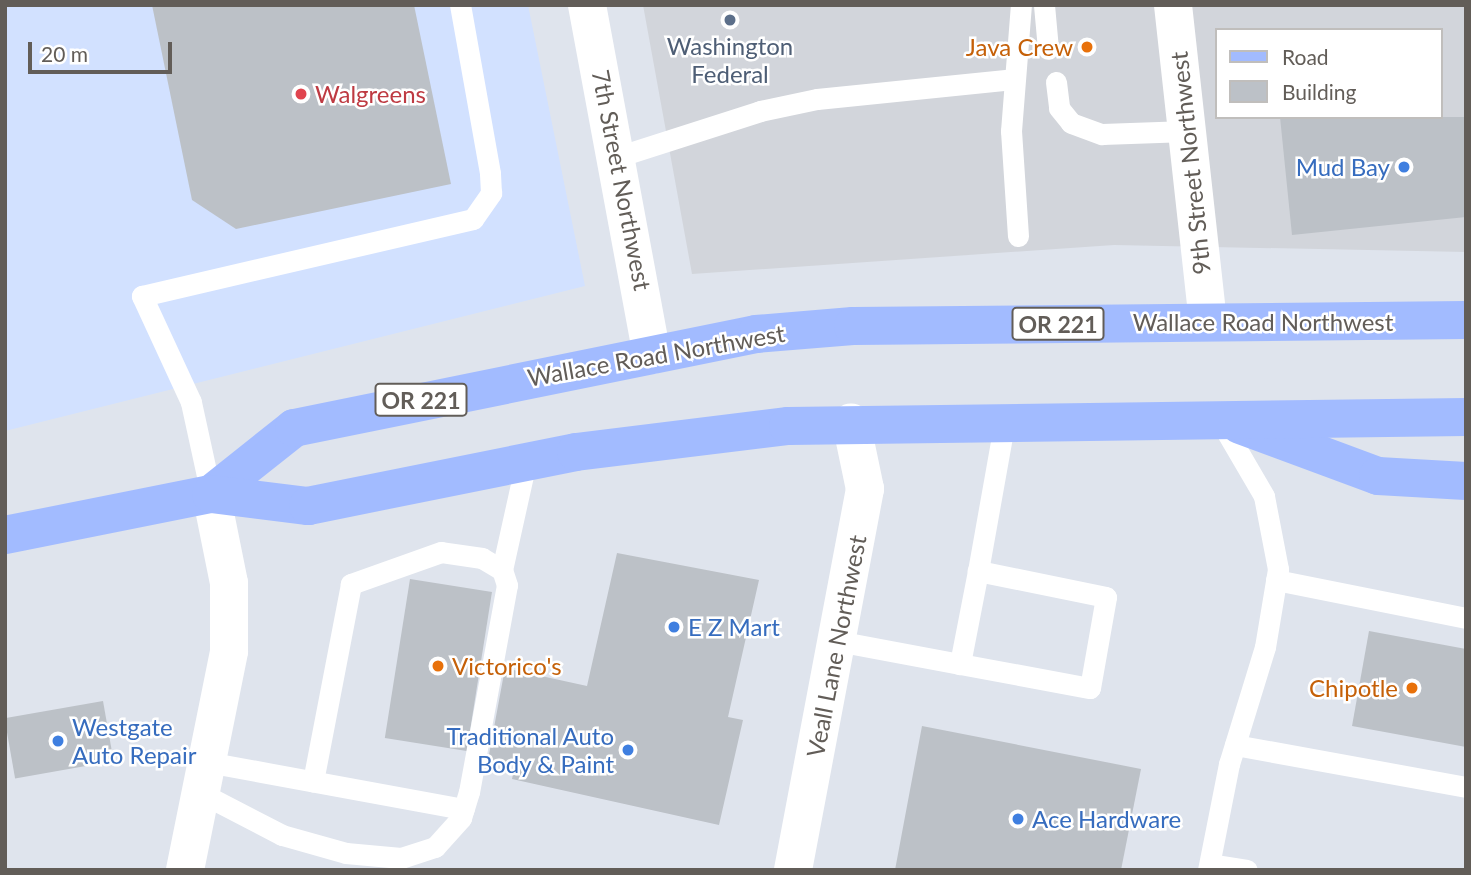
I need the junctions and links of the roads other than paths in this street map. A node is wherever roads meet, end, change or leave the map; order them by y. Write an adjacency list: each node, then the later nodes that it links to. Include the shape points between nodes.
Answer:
1 (460, 5): 22 (lane, via 491,193 473,219 142,296 191,402)
2 (587, 5): 10 (street, 7th Street Northwest)
3 (1021, 5): 7 (lane)
4 (1044, 5): 6 (lane)
5 (1173, 5): 9 (street, 9th Street Northwest)
6 (1048, 48)
7 (1013, 79): 10 (lane, via 806,101); 11 (lane)
8 (1056, 82): 9 (lane, via 1059,108 1070,122 1102,134)
9 (1186, 131): 14 (street, 9th Street Northwest)
10 (617, 157): 15 (street, 7th Street Northwest)
11 (1018, 236)
12 (1466, 308): 13 (main road, Wallace Road Northwest)
13 (1447, 320): 14 (main road, Wallace Road Northwest / OR 221)
14 (1208, 322): 15 (main road, Wallace Road Northwest / OR 221, via 853,327 756,334)
15 (652, 355): 22 (main road, Wallace Road Northwest / OR 221, via 295,428)
16 (1218, 417): 17 (main road, Wallace Road Northwest / OR 221); 18 (main road, Wallace Road Northwest / OR 221); 21 (main road, via 1378,476); 26 (lane, via 1264,496)
17 (1466, 417)
18 (1005, 420): 19 (main road, Wallace Road Northwest / OR 221); 25 (lane)
19 (851, 422): 20 (main road, Wallace Road Northwest / OR 221, via 755,429); 28 (street, Veall Lane Northwest, via 866,489)
20 (526, 462): 22 (main road, Wallace Road Northwest / OR 221, via 308,506); 24 (lane)
21 (1466, 481)
22 (211, 494): 23 (main road, Wallace Road Northwest / OR 221); 31 (street, via 229,583 229,651)
23 (5, 535)
24 (502, 570): 32 (lane, via 482,558 441,552 351,584); 34 (lane, via 507,585)
25 (978, 571): 29 (lane); 29 (lane, via 1106,597 1090,688)
26 (1276, 580): 27 (lane); 30 (lane, via 1265,648)
27 (1466, 618)
28 (836, 641): 29 (lane); 37 (street, Veall Lane Northwest)
29 (960, 664)
30 (1235, 746): 33 (lane); 35 (lane)
31 (204, 778): 32 (lane); 34 (lane, via 282,835 346,853 401,858 435,847); 36 (street)
32 (313, 781): 34 (lane)
33 (1466, 787)
34 (464, 809)
35 (1209, 867): 38 (lane)
36 (185, 870)
37 (793, 870)
38 (1247, 870)

